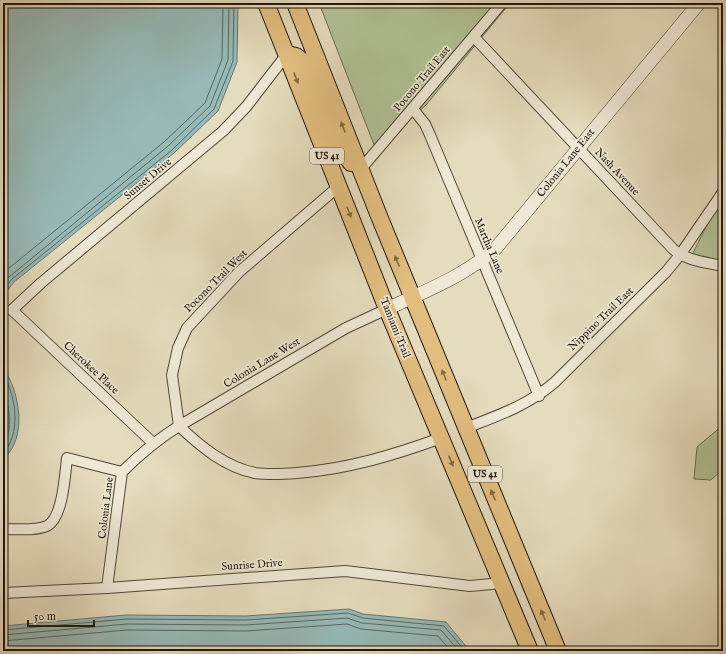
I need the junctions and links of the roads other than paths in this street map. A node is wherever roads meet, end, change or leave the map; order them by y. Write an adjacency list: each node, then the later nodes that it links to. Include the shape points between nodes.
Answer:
1 (266, 3): 6 (main road, Tamiami Trail / US 41)
2 (295, 3): 9 (main road, US 41, one-way to 2)
3 (502, 3): 5 (street, Pocono Trail East)
4 (699, 3): 8 (street, Colonia Lane East)
5 (474, 37): 7 (street, Pocono Trail East); 8 (street, Nash Avenue)
6 (287, 54): 9 (main road, via 296,56 307,65 337,143 346,158); 10 (main road, Tamiami Trail / US 41, one-way to 10); 17 (street, Sunset Drive, via 246,107 223,131)
7 (413, 109): 9 (street, Pocono Trail East); 13 (street, Martha Lane, via 425,124)
8 (578, 148): 12 (street, Nash Avenue); 13 (street, Colonia Lane East, via 508,235)
9 (360, 170): 15 (main road, US 41, one-way to 9)
10 (339, 186): 16 (main road, Tamiami Trail / US 41, one-way to 16); 19 (street, Pocono Trail West, via 239,272 187,328 178,348 172,375)
11 (723, 192): 12 (street, Nippino Trail East)
12 (680, 255): 14 (street, Nash Avenue); 18 (street, Nippino Trail East, via 637,301)
13 (482, 260): 15 (street, Colonia Lane East, via 466,271); 18 (street, Martha Lane)
14 (723, 266)
15 (412, 297): 16 (street, Colonia Lane East); 20 (main road, US 41, one-way to 15)
16 (387, 309): 19 (street, Colonia Lane West, via 346,328); 21 (main road, Tamiami Trail / US 41)
17 (12, 310): 22 (street, Cherokee Place)
18 (539, 396): 20 (street, Nippino Trail East)
19 (179, 426): 21 (street, via 201,446 228,463 255,473 269,474 324,470 358,464 403,452); 22 (street, Colonia Lane West)
20 (466, 428): 29 (main road, US 41, one-way to 20)
21 (441, 438): 25 (main road, Tamiami Trail / US 41, one-way to 25)
22 (153, 443): 23 (street, Colonia Lane)
23 (122, 472): 24 (street, via 67,458 60,506 53,521 39,528); 26 (street, Colonia Lane)
24 (3, 529)
25 (502, 583): 26 (street, Sunrise Drive, via 470,586 345,571); 28 (main road, Tamiami Trail / US 41)
26 (107, 588): 27 (street, Sunrise Drive)
27 (3, 592)
28 (530, 651)
29 (558, 651)

